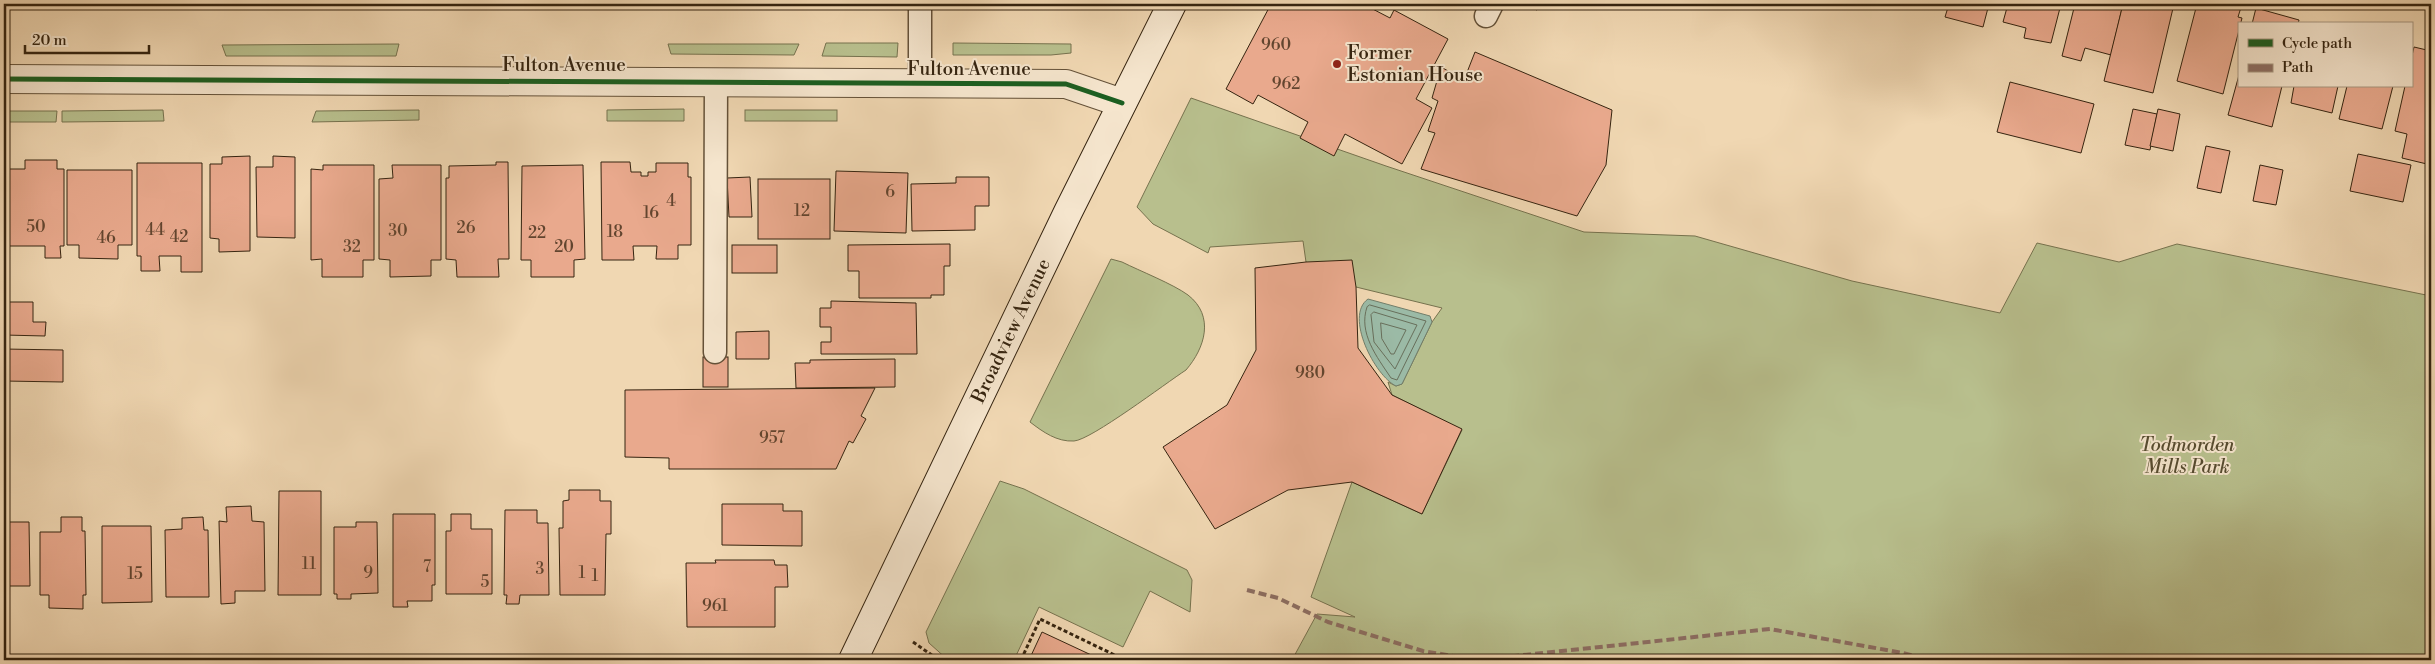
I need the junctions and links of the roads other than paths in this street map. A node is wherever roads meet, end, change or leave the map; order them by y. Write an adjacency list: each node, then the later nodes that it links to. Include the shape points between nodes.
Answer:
1 (920, 4): 5 (lane)
2 (1172, 4): 6 (street, Broadview Avenue)
3 (4, 79): 4 (street, Fulton Avenue)
4 (716, 81): 5 (street, Fulton Avenue); 7 (lane)
5 (920, 83): 6 (street, Fulton Avenue, via 1066,84)
6 (1122, 103): 8 (street, Broadview Avenue)
7 (715, 352)
8 (853, 660)

